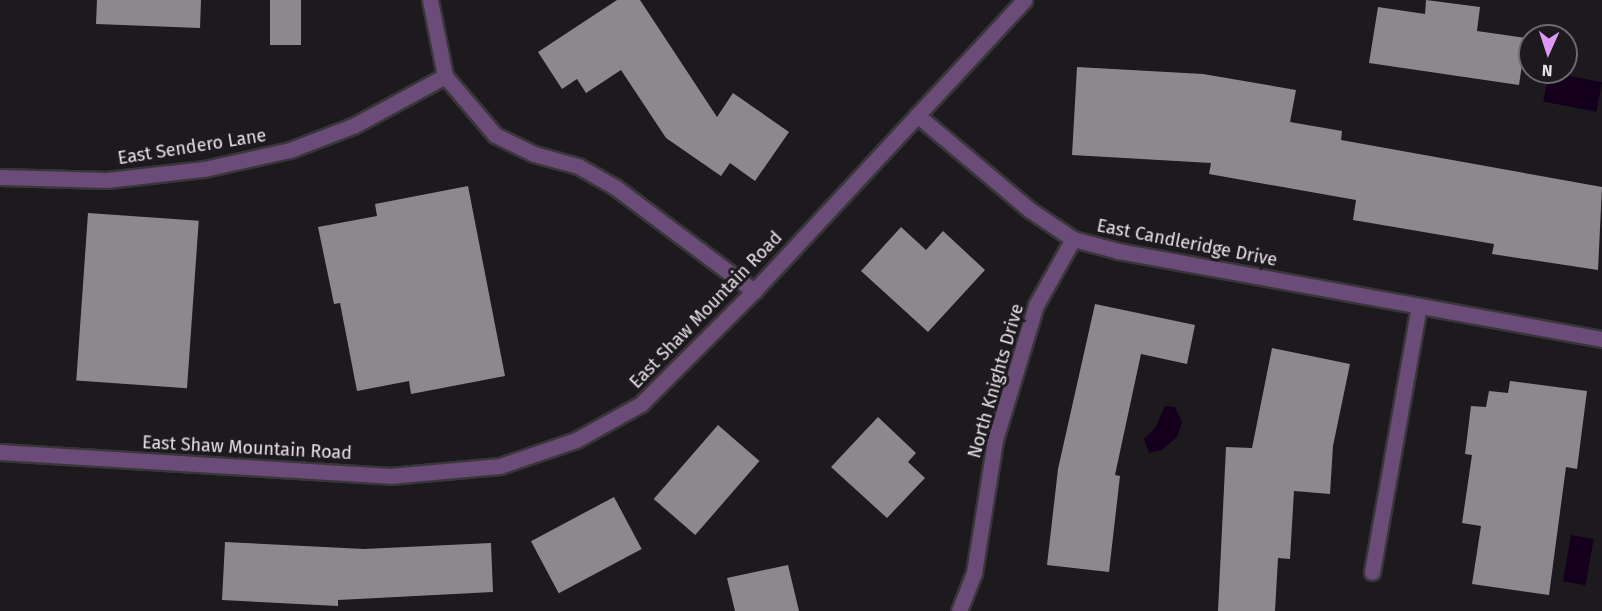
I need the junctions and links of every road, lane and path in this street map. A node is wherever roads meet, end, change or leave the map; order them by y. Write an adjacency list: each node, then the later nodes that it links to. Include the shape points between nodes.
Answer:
1 (430, 0): 3 (street)
2 (1024, 0): 4 (street, East Shaw Mountain Road)
3 (445, 76): 5 (street, East Sendero Lane, via 353,126 290,150 204,169 107,180); 7 (street, via 495,135 534,154 578,166 615,187)
4 (917, 115): 6 (street, East Candleridge Drive, via 1030,210); 7 (street, East Shaw Mountain Road)
5 (0, 177)
6 (1072, 239): 8 (street, East Candleridge Drive, via 1118,251); 12 (street, North Knights Drive, via 1033,317 995,441 974,573)
7 (754, 291): 10 (street, East Shaw Mountain Road, via 641,404 576,440 500,466 390,476)
8 (1419, 306): 9 (street, East Candleridge Drive); 11 (street)
9 (1602, 339)
10 (0, 452)
11 (1372, 572)
12 (959, 611)

